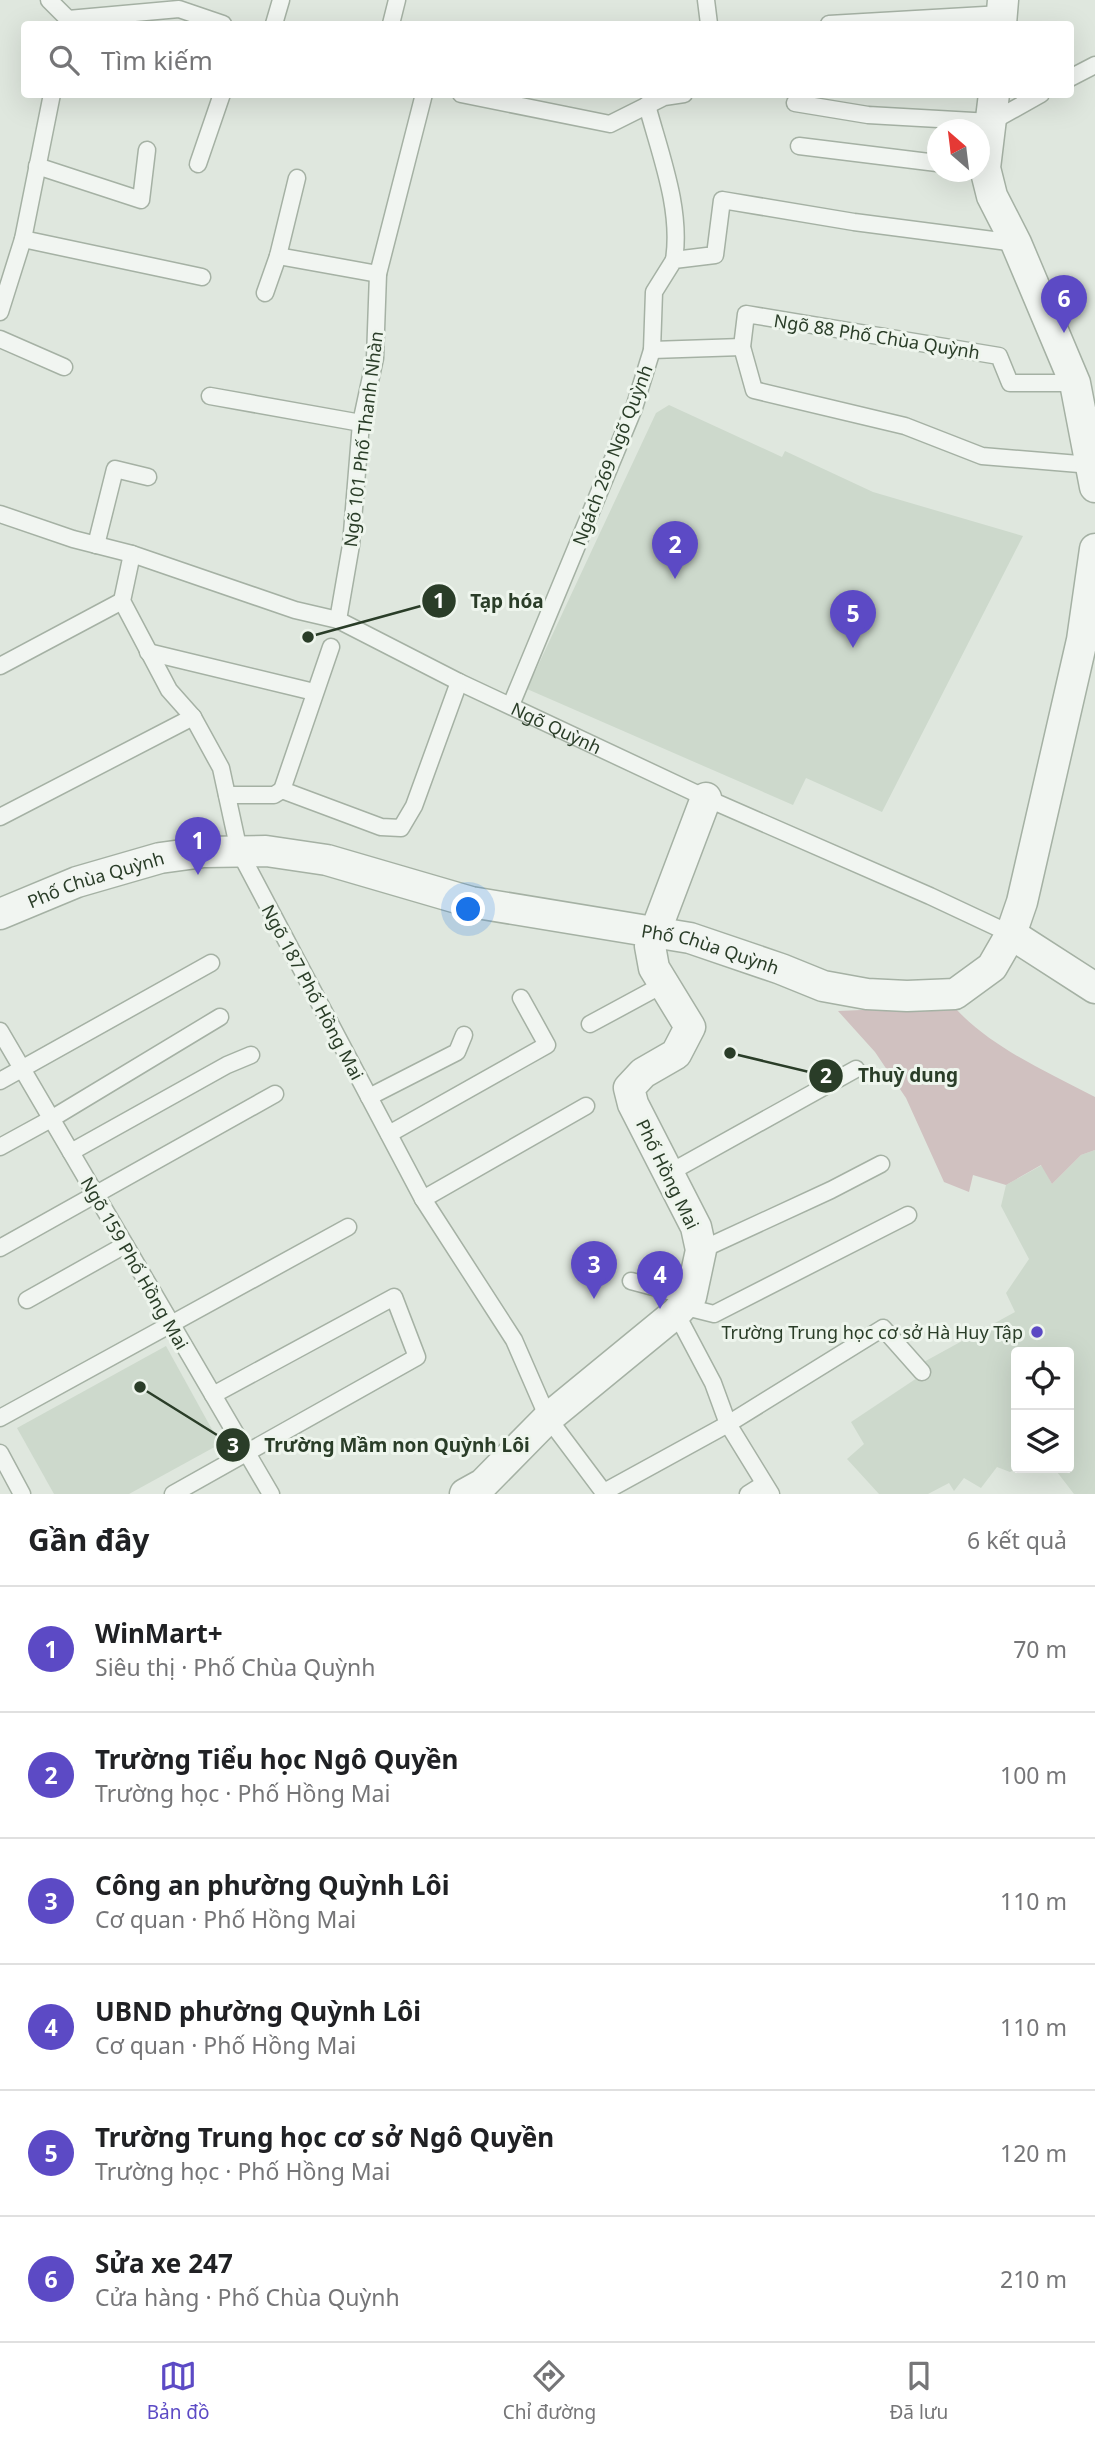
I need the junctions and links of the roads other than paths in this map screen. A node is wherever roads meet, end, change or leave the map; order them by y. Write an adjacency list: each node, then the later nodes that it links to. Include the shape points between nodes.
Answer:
1 (50, 0): 6 (lane)
2 (281, 0): 9 (lane)
3 (397, 0): 10 (lane)
4 (706, 0): 11 (lane)
5 (1002, 13): 12 (lane)
6 (66, 21)
7 (76, 21): 8 (lane, via 179,9)
8 (214, 21)
9 (275, 21)
10 (392, 21)
11 (709, 21)
12 (876, 21)
13 (1095, 65): 14 (lane)
14 (1074, 76)
15 (51, 98): 28 (lane)
16 (221, 98): 27 (lane)
17 (423, 98): 35 (lane, Ngõ 101 Phố Thanh Nhàn)
18 (481, 98): 22 (lane, via 610,124)
19 (662, 98): 22 (lane)
20 (1027, 98): 23 (lane)
21 (795, 103): 23 (lane, via 867,115)
22 (647, 105): 34 (lane, via 668,186 677,239)
23 (992, 108)
24 (799, 146): 26 (lane)
25 (147, 150): 28 (lane, via 141,200)
26 (927, 162)
27 (198, 164)
28 (37, 166): 31 (lane)
29 (297, 178): 33 (lane)
30 (987, 182): 32 (street)
31 (23, 239): 36 (lane); 38 (lane)
32 (1016, 243): 34 (lane, via 722,200 715,254); 43 (street)
33 (278, 256): 35 (lane); 37 (lane)
34 (674, 260): 41 (lane, Ngách 269 Ngõ Quỳnh, via 654,292)
35 (377, 274): 45 (lane, Ngõ 101 Phố Thanh Nhàn, via 375,358)
36 (202, 277)
37 (265, 293)
38 (0, 312)
39 (0, 339): 42 (lane)
40 (742, 347): 41 (lane); 43 (lane, Ngõ 88 Phố Chùa Quỳnh, via 746,314 999,356 1010,383); 46 (lane, via 754,390 905,426 982,456)
41 (652, 350): 59 (lane, Ngách 269 Ngõ Quỳnh, via 634,408)
42 (64, 367)
43 (1075, 383): 46 (street)
44 (210, 396): 45 (lane)
45 (361, 423): 53 (lane, Ngõ 101 Phố Thanh Nhàn, via 351,545)
46 (1093, 476)
47 (148, 477): 49 (lane, via 116,469)
48 (0, 514): 49 (lane, Ngõ Quỳnh)
49 (96, 545): 51 (lane, Ngõ Quỳnh)
50 (1095, 549): 68 (street, Phố Chùa Quỳnh, via 1082,640)
51 (132, 554): 52 (lane); 53 (lane, Ngõ Quỳnh, via 295,610)
52 (122, 601): 55 (lane, Ngõ 187 Phố Hồng Mai); 56 (lane)
53 (338, 620): 57 (lane, Ngõ Quỳnh)
54 (331, 647): 58 (lane)
55 (148, 652): 58 (lane); 60 (lane, Ngõ 187 Phố Hồng Mai, via 169,690)
56 (0, 666)
57 (459, 682): 59 (lane, Ngõ Quỳnh); 61 (lane, via 414,807 401,828 381,827)
58 (314, 692): 61 (lane)
59 (511, 705): 63 (lane, Ngõ Quỳnh)
60 (193, 717): 62 (lane, Ngõ 187 Phố Hồng Mai, via 221,768); 64 (lane)
61 (282, 790): 62 (lane, via 274,795)
62 (227, 795): 65 (lane, Ngõ 187 Phố Hồng Mai)
63 (706, 798): 67 (street, Phố Hồng Mai); 68 (lane, Ngõ Quỳnh)
64 (2, 812)
65 (239, 851): 66 (street, Phố Chùa Quỳnh, via 160,858 77,882); 67 (street, Phố Chùa Quỳnh, via 327,860 471,901); 82 (lane, Ngõ 187 Phố Hồng Mai)
66 (0, 914)
67 (654, 932): 68 (street, Phố Chùa Quỳnh, via 690,938 823,986 907,996 955,994 992,967); 71 (street, Phố Hồng Mai, via 650,946 654,968)
68 (1011, 934): 70 (street, Ngõ Quỳnh)
69 (211, 963): 78 (lane)
70 (1092, 979)
71 (664, 984): 74 (lane); 89 (street, Phố Hồng Mai, via 690,1027 676,1054 643,1073 629,1088)
72 (521, 998): 85 (lane, via 548,1045)
73 (220, 1017): 84 (lane)
74 (590, 1024)
75 (0, 1031): 78 (lane, Ngõ 159 Phố Hồng Mai)
76 (464, 1035): 82 (lane, via 457,1052)
77 (251, 1055): 87 (lane)
78 (22, 1069): 80 (lane); 84 (lane, Ngõ 159 Phố Hồng Mai)
79 (856, 1069): 89 (lane)
80 (0, 1081)
81 (275, 1094): 90 (lane)
82 (369, 1097): 85 (lane, Ngõ 187 Phố Hồng Mai)
83 (586, 1106): 91 (lane)
84 (51, 1119): 86 (lane); 87 (lane, Ngõ 159 Phố Hồng Mai)
85 (389, 1134): 91 (lane, Ngõ 187 Phố Hồng Mai)
86 (0, 1147)
87 (71, 1152): 90 (lane, Ngõ 159 Phố Hồng Mai)
88 (881, 1164): 96 (lane)
89 (668, 1173): 96 (street, Phố Hồng Mai, via 696,1227)
90 (96, 1195): 94 (lane, Ngõ 159 Phố Hồng Mai); 95 (lane)
91 (423, 1199): 104 (lane, Ngõ 187 Phố Hồng Mai, via 514,1340)
92 (908, 1215): 99 (lane, via 714,1314)
93 (348, 1227): 100 (lane)
94 (125, 1245): 98 (lane); 100 (lane, Ngõ 159 Phố Hồng Mai)
95 (0, 1248)
96 (701, 1250): 99 (street, Phố Hồng Mai)
97 (631, 1281): 99 (lane)
98 (27, 1300)
99 (683, 1305): 104 (street); 105 (lane)
100 (172, 1325): 102 (lane, Ngõ 159 Phố Hồng Mai); 103 (lane)
101 (922, 1372): 105 (lane, via 883,1328)
102 (213, 1395): 107 (lane, Ngõ 159 Phố Hồng Mai); 107 (lane, via 394,1297 417,1357)
103 (0, 1418)
104 (548, 1418): 109 (lane, Ngõ 187 Phố Hồng Mai); 113 (street, via 483,1484)
105 (728, 1424): 108 (lane); 109 (lane)
106 (0, 1453): 110 (lane)
107 (247, 1453): 111 (lane); 112 (lane, Ngõ 159 Phố Hồng Mai)
108 (768, 1489): 114 (lane)
109 (605, 1493)
110 (22, 1494)
111 (173, 1494)
112 (271, 1494)
113 (465, 1494)
114 (748, 1494)

